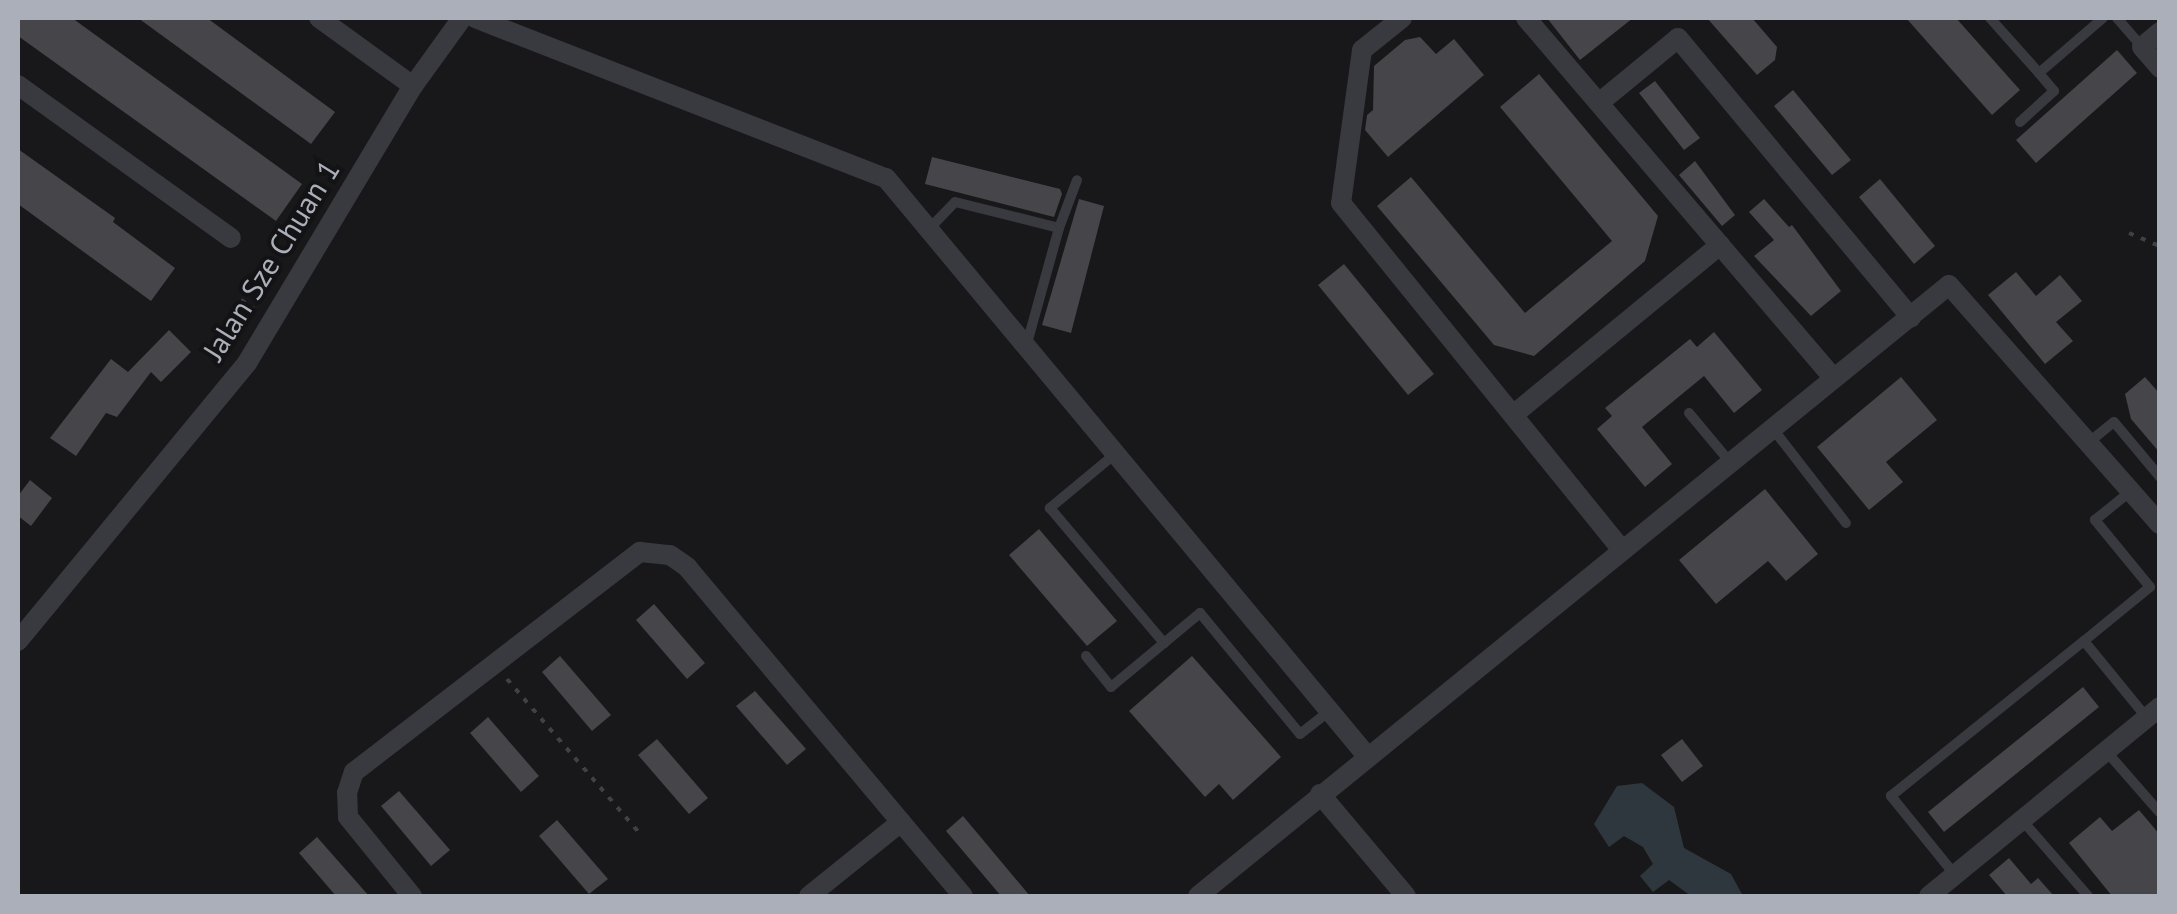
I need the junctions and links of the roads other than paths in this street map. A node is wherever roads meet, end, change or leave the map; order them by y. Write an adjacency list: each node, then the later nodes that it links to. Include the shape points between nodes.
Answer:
1 (319, 18): 14 (street)
2 (462, 18): 14 (street, Jalan Sze Chuan 1)
3 (474, 18): 19 (street, via 886,178)
4 (1402, 18): 26 (street, via 1362,50 1342,203)
5 (1526, 18): 15 (street)
6 (1990, 18): 12 (lane)
7 (2103, 18): 12 (lane)
8 (2117, 18): 10 (lane)
9 (2160, 32): 10 (street)
10 (2142, 47): 11 (street)
11 (2160, 68)
12 (2039, 73): 16 (lane, via 2054,92)
13 (18, 85): 20 (street)
14 (413, 86): 37 (street, Jalan Sze Chuan 1, via 247,362)
15 (1599, 103): 21 (street); 22 (street, via 1678,38)
16 (2020, 122)
17 (1077, 180): 18 (lane)
18 (1059, 228): 19 (lane, via 955,202); 23 (lane)
19 (929, 230): 23 (street)
20 (231, 238)
21 (1720, 246): 24 (street); 26 (street)
22 (1911, 318): 24 (street); 28 (street, via 1950,284)
23 (1026, 347): 29 (street)
24 (1834, 378): 27 (street)
25 (1689, 413): 30 (lane)
26 (1513, 415): 35 (street)
27 (1772, 428): 30 (street); 33 (lane)
28 (2088, 443): 31 (lane, via 2114,422); 32 (street)
29 (1115, 454): 38 (lane, via 1050,508); 40 (street)
30 (1730, 462): 35 (street)
31 (2160, 477)
32 (2131, 491): 34 (street); 36 (lane, via 2096,520 2150,586)
33 (1846, 523)
34 (2160, 524)
35 (1622, 550): 43 (street)
36 (2084, 640): 41 (lane); 48 (lane, via 1891,796)
37 (18, 641)
38 (1164, 643): 39 (lane, via 1111,687); 40 (lane, via 1200,613 1300,734)
39 (1086, 656)
40 (1329, 710): 43 (street)
41 (2155, 719): 42 (street)
42 (2106, 750): 45 (lane); 46 (street)
43 (1367, 756): 44 (street)
44 (1320, 794): 52 (street); 53 (street)
45 (2160, 812)
46 (2022, 820): 48 (street); 55 (lane)
47 (901, 822): 49 (street, via 687,567 670,554 640,552 354,772 348,817); 50 (street); 51 (street)
48 (1955, 875): 54 (street)
49 (412, 896)
50 (809, 896)
51 (963, 896)
52 (1198, 896)
53 (1406, 896)
54 (1929, 896)
55 (2088, 896)

